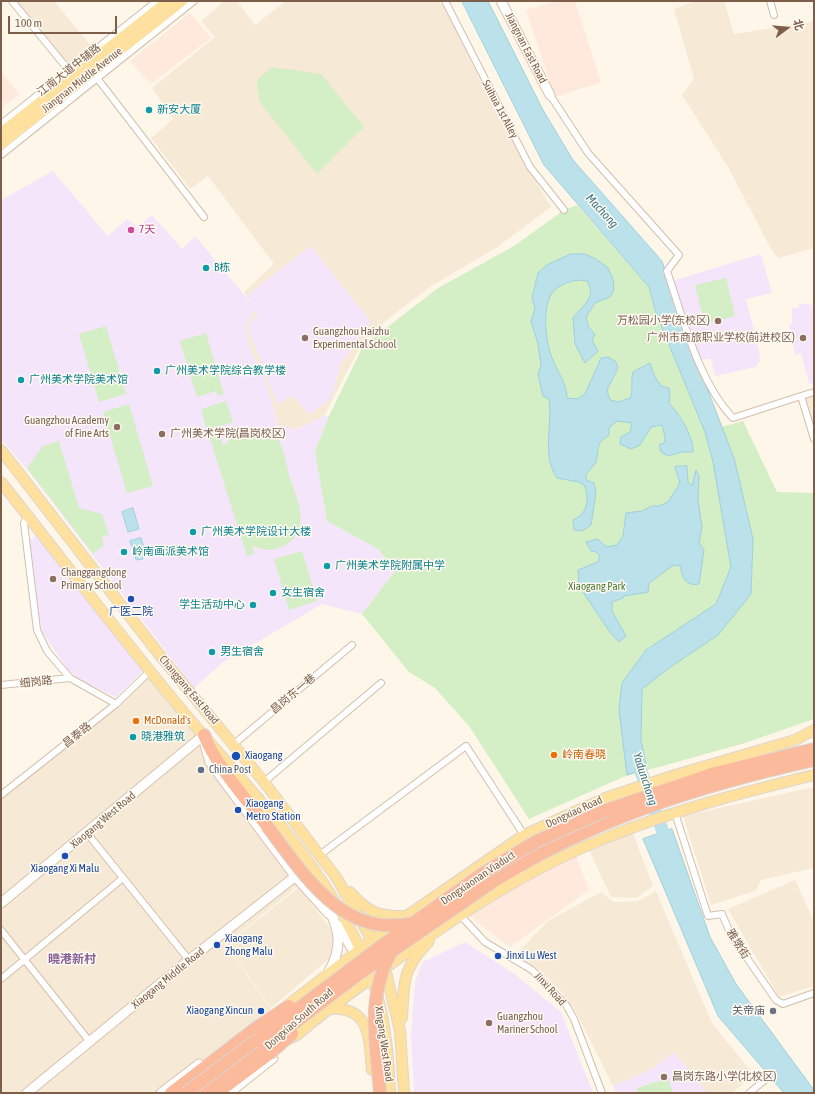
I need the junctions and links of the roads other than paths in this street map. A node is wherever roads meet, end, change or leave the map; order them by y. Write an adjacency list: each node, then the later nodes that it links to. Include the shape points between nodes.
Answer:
1 (12, 1): 11 (street)
2 (157, 1): 11 (street, 江南大道中辅路)
3 (168, 1): 11 (main road, Jiangnan Middle Avenue)
4 (182, 1): 11 (main road, Jiangnan Middle Avenue)
5 (194, 1): 10 (street, 江南大道中辅路)
6 (445, 1): 17 (street, Suihua 1st Alley, via 530,166)
7 (501, 1): 12 (street, Jiangnan East Road)
8 (770, 1): 9 (street)
9 (774, 15)
10 (97, 78): 11 (street, 江南大道中辅路); 18 (street)
11 (74, 80): 13 (street, 江南大道中辅路); 14 (main road, Jiangnan Middle Avenue); 15 (main road, Jiangnan Middle Avenue); 16 (street, 江南大道中辅路)
12 (550, 96): 20 (street, via 588,153 679,255 667,272 694,350 724,408 733,418)
13 (1, 124)
14 (1, 134)
15 (1, 144)
16 (1, 155)
17 (564, 210)
18 (204, 217)
19 (814, 392): 20 (street)
20 (801, 396): 21 (street)
21 (814, 439)
22 (1, 450): 34 (main road, Changgang East Road, via 162,658)
23 (1, 482): 24 (main road, Changgang East Road)
24 (28, 516): 26 (main road, Changgang East Road); 27 (street, via 24,523 36,630 47,651)
25 (352, 645): 34 (street, 昌岗东一巷)
26 (150, 671): 30 (street, 昌泰路); 32 (main road, Changgang East Road)
27 (70, 678): 29 (street, 细岗路); 30 (street)
28 (381, 683): 40 (street)
29 (1, 685)
30 (116, 704): 42 (street, 昌泰路)
31 (814, 730): 41 (main road, via 795,740)
32 (204, 735): 45 (street, Xiaogang West Road); 49 (main road, Changgang East Road); 50 (street, via 210,762); 53 (highway, bridge, via 209,749 221,767 267,826 323,896 345,912 367,921 396,925 424,920)
33 (814, 742): 37 (highway)
34 (234, 744): 40 (main road, Changgang East Road)
35 (814, 749): 37 (highway, Dongxiaonan Viaduct)
36 (814, 760): 48 (highway, Dongxiaonan Viaduct, via 643,809 578,834)
37 (733, 768): 41 (highway, Dongxiaonan Viaduct)
38 (814, 768): 48 (highway, via 610,825)
39 (814, 775): 44 (main road)
40 (264, 782): 47 (main road, Changgang East Road)
41 (662, 784): 43 (highway, Dongxiaonan Viaduct)
42 (2, 792)
43 (631, 795): 46 (main road, Dongxiao Road, via 605,798); 58 (highway, Dongxiaonan Viaduct, bridge, via 604,811 518,851)
44 (672, 814): 56 (main road, via 580,848 537,869); 69 (street, 雅墩街, via 708,916 722,914 731,935 776,1000 783,1004)
45 (87, 833): 52 (street); 55 (street, Xiaogang West Road)
46 (524, 835): 47 (street, via 466,746); 54 (main road, Dongxiao Road)
47 (320, 854): 51 (main road, Changgang East Road)
48 (528, 860): 53 (highway, Dongxiaonan Viaduct)
49 (310, 864): 50 (street, Xiaogang Middle Road); 59 (street); 65 (main road, Changgang East Road, via 328,890)
50 (295, 876): 59 (street); 63 (street, Xiaogang Middle Road)
51 (336, 877): 57 (main road, via 364,908 382,916); 62 (main road, Changgang East Road)
52 (123, 878): 63 (street); 64 (street)
53 (491, 883): 65 (highway, Dongxiaonan Viaduct, bridge)
54 (428, 902): 57 (main road, Dongxiao Road); 60 (street)
55 (1, 903)
56 (460, 915): 60 (main road); 94 (street, Jinxi Road, via 485,942 532,970 566,1005 574,1019)
57 (409, 916): 62 (main road, Dongxiao Road)
58 (423, 916): 65 (highway, Dongxiaonan Viaduct, bridge); 91 (highway, bridge, via 394,947 378,980 374,1013)
59 (334, 918): 65 (street); 67 (street, via 339,943 337,954)
60 (444, 926): 66 (main road); 76 (main road, via 416,956 406,974)
61 (1, 930): 64 (street)
62 (371, 938): 65 (main road, Dongxiao Road); 66 (main road, Xingang West Road)
63 (189, 960): 78 (street, Xiaogang Middle Road)
64 (25, 961): 68 (street); 78 (street)
65 (363, 965): 66 (main road); 66 (main road); 67 (main road, Dongxiao South Road); 72 (main road, Xingang West Road); 73 (main road, Dongxiao South Road); 77 (main road, Dongxiao South Road); 83 (highway, bridge, via 256,1028); 85 (highway, Dongxiaonan Viaduct, bridge); 86 (highway, Dongxiaonan Viaduct, bridge); 88 (highway, bridge, via 269,1054)
66 (383, 969): 71 (main road, Xingang West Road)
67 (327, 974): 70 (main road, Dongxiao South Road)
68 (1, 979)
69 (814, 993)
70 (294, 999): 74 (main road, Dongxiao South Road); 82 (street, Dongxiao South Road, via 253,1024)
71 (394, 999): 72 (main road); 76 (main road, Xingang West Road)
72 (379, 1004): 92 (main road, Xingang West Road)
73 (329, 1009): 75 (main road, Dongxiao South Road); 90 (main road, via 341,1008 350,1011 364,1021 368,1033)
74 (262, 1029): 77 (street, via 270,1035); 84 (main road, Dongxiao South Road)
75 (297, 1035): 79 (main road); 89 (street, Dongxiao South Road)
76 (401, 1036): 93 (main road, Xingang West Road)
77 (272, 1041): 79 (main road, Dongxiao South Road)
78 (90, 1042): 81 (street, Xiaogang Middle Road)
79 (261, 1052): 87 (main road, Dongxiao South Road)
80 (765, 1080): 95 (street)
81 (27, 1093)
82 (161, 1093)
83 (171, 1093)
84 (181, 1093)
85 (186, 1093)
86 (202, 1093)
87 (207, 1093)
88 (217, 1093)
89 (229, 1093)
90 (374, 1093)
91 (380, 1093)
92 (390, 1093)
93 (404, 1093)
94 (602, 1093)
95 (749, 1093)

